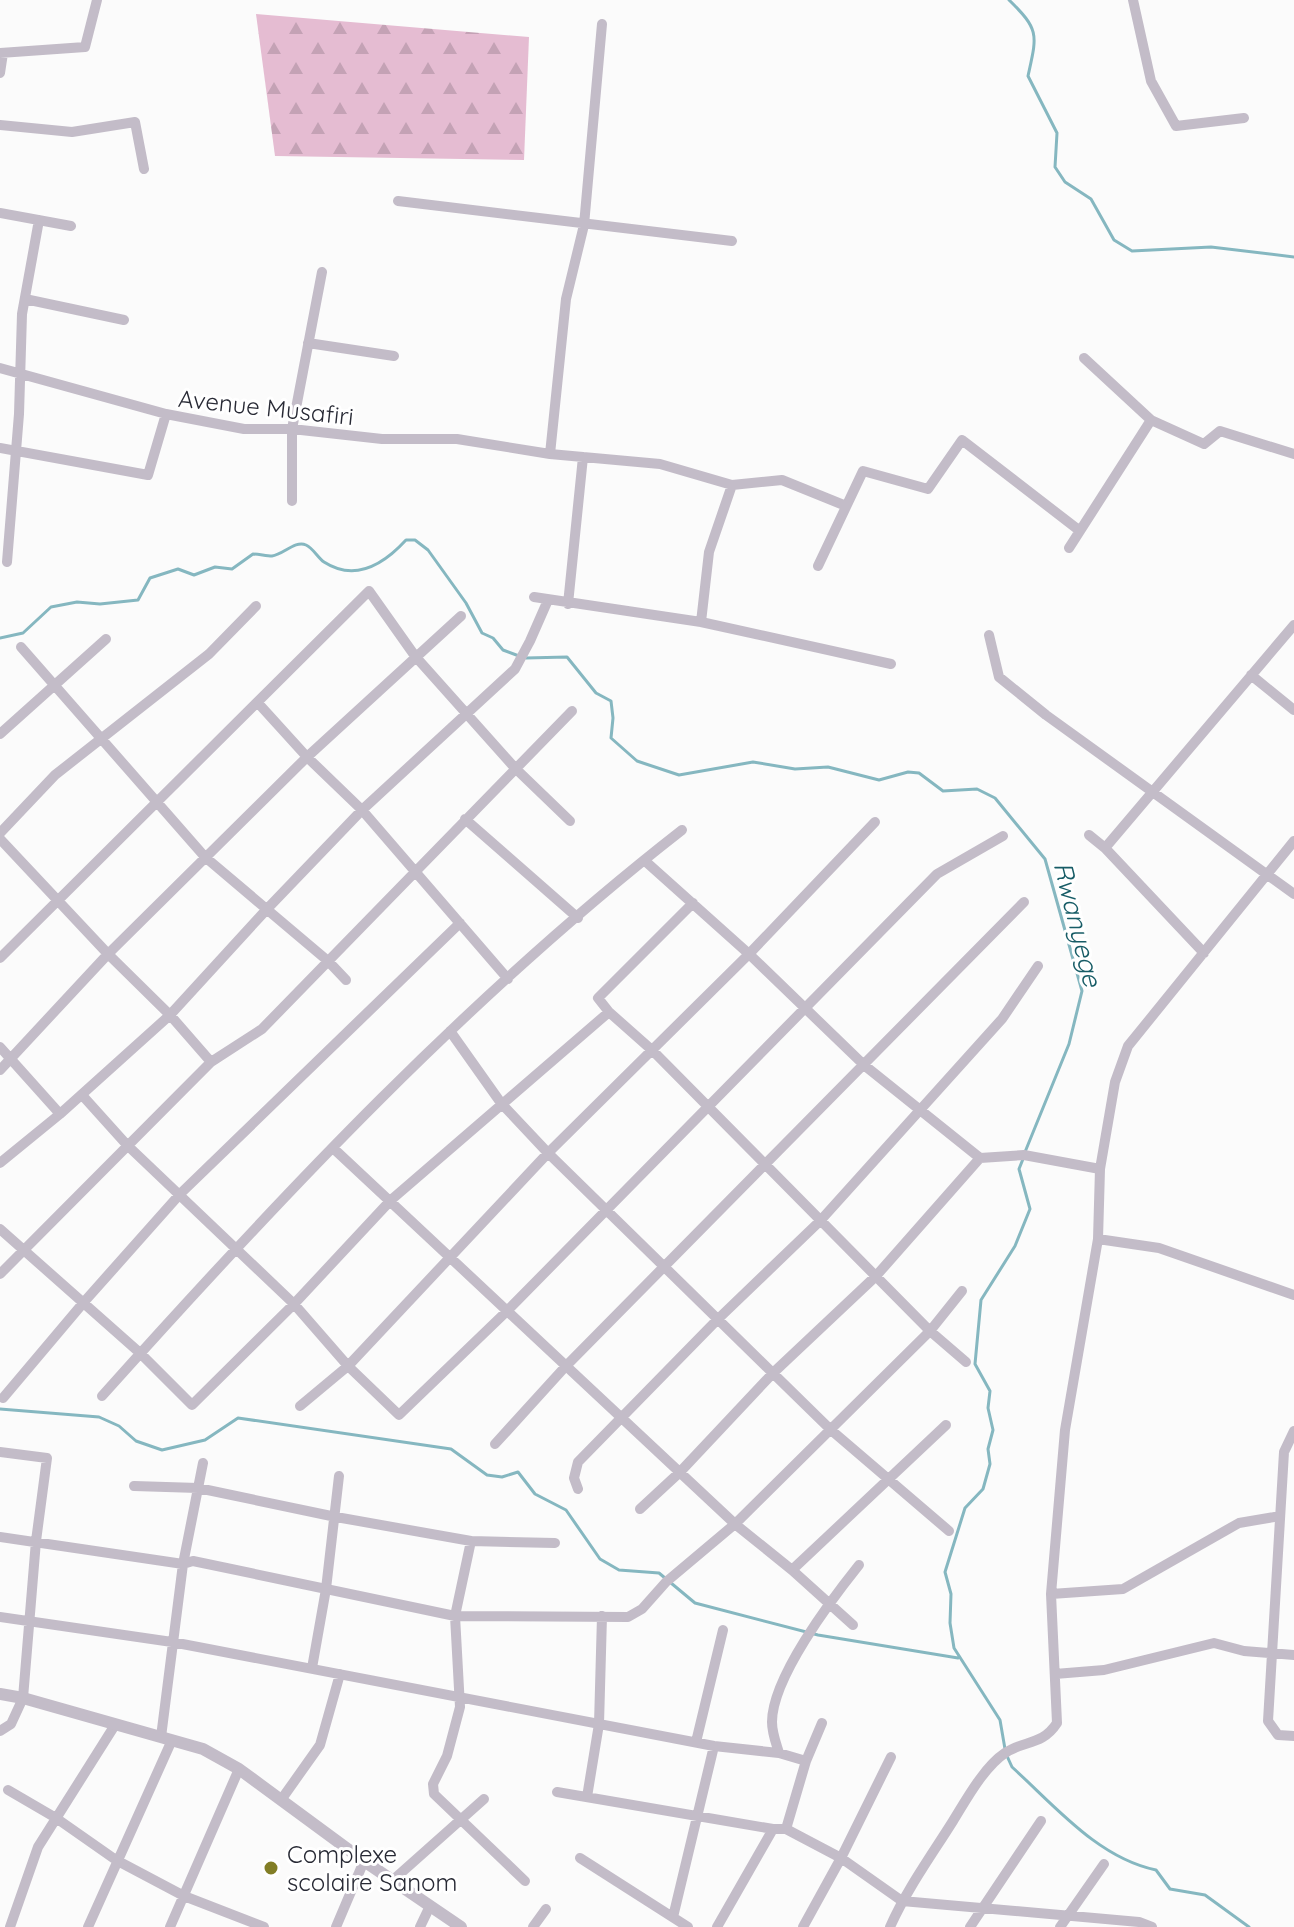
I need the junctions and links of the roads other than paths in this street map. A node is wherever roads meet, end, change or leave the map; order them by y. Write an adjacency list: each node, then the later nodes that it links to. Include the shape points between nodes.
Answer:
1 (97, 0): 4 (street, via 85,47)
2 (1133, 0): 6 (street, via 1151,81 1176,126)
3 (602, 24): 12 (street)
4 (1, 53): 5 (street)
5 (0, 73)
6 (1244, 118)
7 (0, 125): 8 (street, via 72,132 135,122)
8 (144, 169)
9 (398, 201): 12 (street)
10 (0, 213): 11 (street)
11 (39, 220): 13 (street); 16 (street)
12 (584, 225): 14 (street); 28 (street, via 566,299)
13 (71, 226)
14 (732, 241)
15 (322, 272): 18 (street)
16 (25, 299): 17 (street); 22 (street)
17 (124, 320)
18 (308, 343): 19 (street); 25 (street)
19 (394, 356)
20 (1084, 358): 24 (street)
21 (0, 368): 22 (street)
22 (20, 373): 23 (street); 27 (street)
23 (166, 414): 25 (street, Avenue Musafiri, via 244,429); 27 (street, Avenue Musafiri, via 148,475)
24 (1151, 420): 29 (street, via 1204,444 1220,431); 34 (street)
25 (292, 429): 28 (street, Avenue Musafiri, via 382,439 457,439); 32 (street)
26 (0, 448): 27 (street, Avenue Musafiri)
27 (14, 452): 36 (street)
28 (550, 454): 30 (street, Avenue Musafiri)
29 (1294, 454)
30 (583, 457): 31 (street, Avenue Musafiri, via 660,464); 40 (street)
31 (732, 485): 33 (street, via 782,480); 43 (street, via 709,552)
32 (292, 501)
33 (846, 506): 34 (street, via 863,471 928,489 962,440); 37 (street)
34 (1080, 531): 35 (street)
35 (1069, 548)
36 (7, 562)
37 (818, 566)
38 (534, 597): 39 (street)
39 (548, 600): 40 (street); 55 (street, via 515,669)
40 (568, 604): 43 (street)
41 (256, 606): 57 (street, via 209,654)
42 (461, 616): 48 (street)
43 (701, 622): 49 (street)
44 (1294, 625): 50 (street)
45 (989, 635): 60 (street, via 999,677)
46 (106, 639): 51 (street)
47 (21, 647): 51 (street)
48 (415, 656): 52 (street, via 369,591); 55 (street); 58 (street)
49 (891, 664)
50 (1251, 675): 53 (street); 60 (street)
51 (53, 686): 56 (street); 57 (street)
52 (258, 703): 58 (street); 61 (street)
53 (1294, 710)
54 (572, 711): 59 (street)
55 (466, 714): 59 (street); 62 (street)
56 (0, 734)
57 (101, 738): 61 (street); 68 (street, via 55,775)
58 (307, 757): 62 (street); 72 (street)
59 (515, 768): 63 (street); 64 (street)
60 (1153, 792): 71 (street); 75 (street)
61 (157, 802): 72 (street); 77 (street)
62 (362, 810): 74 (street); 80 (street)
63 (465, 819): 74 (street); 81 (street)
64 (570, 821)
65 (875, 822): 85 (street)
66 (682, 830): 73 (street)
67 (1089, 835): 71 (street)
68 (0, 836): 77 (street)
69 (1003, 836): 91 (street, via 937,874)
70 (1294, 841): 75 (street)
71 (1105, 848): 83 (street)
72 (205, 857): 80 (street); 84 (street)
73 (644, 860): 79 (street); 81 (street)
74 (415, 869): 82 (street); 87 (street)
75 (1267, 874): 76 (street); 83 (street)
76 (1294, 894)
77 (57, 899): 84 (street); 86 (street)
78 (1024, 902): 99 (street)
79 (693, 903): 85 (street); 92 (street, via 598,998)
80 (267, 909): 87 (street); 93 (street)
81 (578, 918): 89 (street)
82 (460, 923): 89 (street); 113 (street)
83 (1204, 953): 112 (street, via 1128,1046 1115,1082)
84 (108, 954): 93 (street); 97 (street)
85 (749, 954): 91 (street); 96 (street)
86 (0, 958)
87 (328, 961): 90 (street); 98 (street, via 262,1029)
88 (1038, 966): 104 (street, via 1002,1019)
89 (508, 979): 94 (street)
90 (346, 980)
91 (803, 1007): 99 (street); 103 (street)
92 (609, 1012): 96 (street); 102 (street)
93 (170, 1015): 98 (street); 101 (street)
94 (450, 1031): 102 (street); 107 (street)
95 (0, 1047): 97 (street)
96 (653, 1051): 103 (street); 108 (street)
97 (11, 1059): 100 (street); 105 (street)
98 (211, 1062): 106 (street)
99 (864, 1065): 104 (street); 111 (street)
100 (0, 1070)
101 (82, 1095): 105 (street); 106 (street)
102 (501, 1103): 108 (street); 114 (street)
103 (707, 1107): 111 (street); 115 (street)
104 (920, 1110): 109 (street); 116 (street)
105 (60, 1114): 110 (street)
106 (127, 1145): 113 (street); 120 (street)
107 (333, 1148): 114 (street); 119 (street)
108 (548, 1153): 115 (street); 121 (street)
109 (980, 1158): 112 (street, via 1024,1155); 124 (street)
110 (0, 1163)
111 (763, 1165): 116 (street); 122 (street)
112 (1100, 1169): 118 (street)
113 (180, 1194): 119 (street); 127 (street)
114 (391, 1200): 121 (street); 128 (street)
115 (607, 1210): 122 (street); 129 (street)
116 (820, 1221): 124 (street); 130 (street)
117 (0, 1229): 120 (street)
118 (1098, 1239): 126 (street, via 1159,1248); 166 (street, via 1065,1430)
119 (235, 1247): 128 (street); 132 (street)
120 (23, 1249): 123 (street); 127 (street)
121 (449, 1259): 129 (street); 134 (street)
122 (663, 1267): 130 (street); 135 (street)
123 (0, 1274)
124 (876, 1276): 131 (street); 136 (street)
125 (962, 1291): 131 (street)
126 (1294, 1295)
127 (84, 1302): 132 (street); 138 (street)
128 (294, 1304): 132 (street, via 192,1405); 134 (street)
129 (507, 1311): 134 (street, via 399,1415); 135 (street)
130 (717, 1320): 136 (street); 140 (street)
131 (930, 1331): 133 (street); 142 (street)
132 (140, 1353): 137 (street)
133 (966, 1362)
134 (348, 1366): 139 (street)
135 (565, 1367): 140 (street); 144 (street)
136 (773, 1373): 142 (street); 147 (street)
137 (102, 1396)
138 (3, 1398)
139 (300, 1406)
140 (622, 1419): 147 (street); 152 (street, via 578,1462)
141 (946, 1425): 149 (street)
142 (831, 1430): 149 (street); 156 (street)
143 (1294, 1431): 154 (street, via 1284,1452)
144 (495, 1444)
145 (0, 1452): 159 (street, via 47,1458)
146 (203, 1463): 151 (street)
147 (680, 1472): 153 (street); 156 (street)
148 (339, 1476): 155 (street)
149 (889, 1479): 157 (street); 164 (street)
150 (134, 1486): 151 (street)
151 (198, 1488): 155 (street); 162 (street)
152 (578, 1489)
153 (640, 1509)
154 (1280, 1516): 166 (street, via 1239,1523 1123,1589); 176 (street)
155 (336, 1517): 160 (street); 165 (street)
156 (735, 1524): 164 (street); 169 (street, via 642,1609 628,1617)
157 (949, 1531)
158 (0, 1537): 159 (street)
159 (36, 1541): 162 (street); 171 (street)
160 (471, 1541): 161 (street); 168 (street)
161 (555, 1543)
162 (183, 1564): 165 (street, via 193,1561); 174 (street)
163 (859, 1565): 167 (street)
164 (792, 1570): 167 (street)
165 (326, 1589): 168 (street); 177 (street)
166 (1051, 1594): 179 (street)
167 (829, 1603): 172 (street); 191 (street, via 782,1686 772,1720)
168 (455, 1616): 169 (street); 181 (street)
169 (602, 1616): 184 (street)
170 (0, 1617): 171 (street)
171 (30, 1622): 174 (street); 182 (street)
172 (853, 1625)
173 (723, 1630): 189 (street)
174 (172, 1642): 177 (street); 188 (street)
175 (1294, 1655): 176 (street)
176 (1273, 1656): 179 (street, via 1214,1643 1104,1670); 187 (street, via 1268,1721 1278,1735)
177 (312, 1668): 178 (street)
178 (340, 1674): 181 (street); 199 (street, via 320,1745)
179 (1055, 1674): 214 (street, via 1057,1723 1051,1732 1005,1753 978,1783)
180 (0, 1694): 182 (street)
181 (459, 1697): 184 (street); 202 (street, via 447,1756 433,1784 434,1794)
182 (23, 1698): 185 (street); 186 (street, via 11,1724)
183 (822, 1723): 193 (street)
184 (599, 1724): 189 (street); 197 (street)
185 (115, 1725): 188 (street); 201 (street)
186 (0, 1731)
187 (1294, 1736)
188 (167, 1738): 194 (street, via 203,1749); 208 (street)
189 (696, 1742): 190 (street)
190 (714, 1746): 191 (street); 200 (street)
191 (779, 1753): 193 (street)
192 (891, 1757): 207 (street)
193 (806, 1761): 205 (street)
194 (239, 1769): 199 (street); 213 (street)
195 (8, 1790): 201 (street)
196 (557, 1792): 197 (street)
197 (587, 1797): 200 (street)
198 (484, 1799): 202 (street)
199 (281, 1800): 209 (street)
200 (696, 1816): 204 (street); 219 (street)
201 (56, 1818): 208 (street); 222 (street, via 38,1847)
202 (462, 1819): 211 (street); 212 (street)
203 (1041, 1821): 216 (street)
204 (773, 1829): 205 (street); 230 (street)
205 (786, 1829): 207 (street)
206 (580, 1858): 219 (street)
207 (841, 1858): 214 (street); 231 (street)
208 (116, 1860): 213 (street); 223 (street)
209 (364, 1861): 211 (street); 225 (street)
210 (1104, 1864): 218 (street)
211 (393, 1880): 215 (street)
212 (525, 1881)
213 (184, 1896): 221 (street); 224 (street)
214 (902, 1901): 216 (street); 232 (street)
215 (430, 1906): 226 (street); 227 (street)
216 (982, 1908): 218 (street); 233 (street)
217 (546, 1909): 228 (street)
218 (1068, 1916): 220 (street); 234 (street)
219 (673, 1917): 229 (street)
220 (1137, 1924): 235 (street)
221 (257, 1926)
222 (10, 1927)
223 (88, 1927)
224 (170, 1927)
225 (336, 1927)
226 (420, 1927)
227 (461, 1927)
228 (533, 1927)
229 (688, 1927)
230 (717, 1927)
231 (803, 1927)
232 (890, 1927)
233 (970, 1927)
234 (1060, 1927)
235 (1152, 1927)

